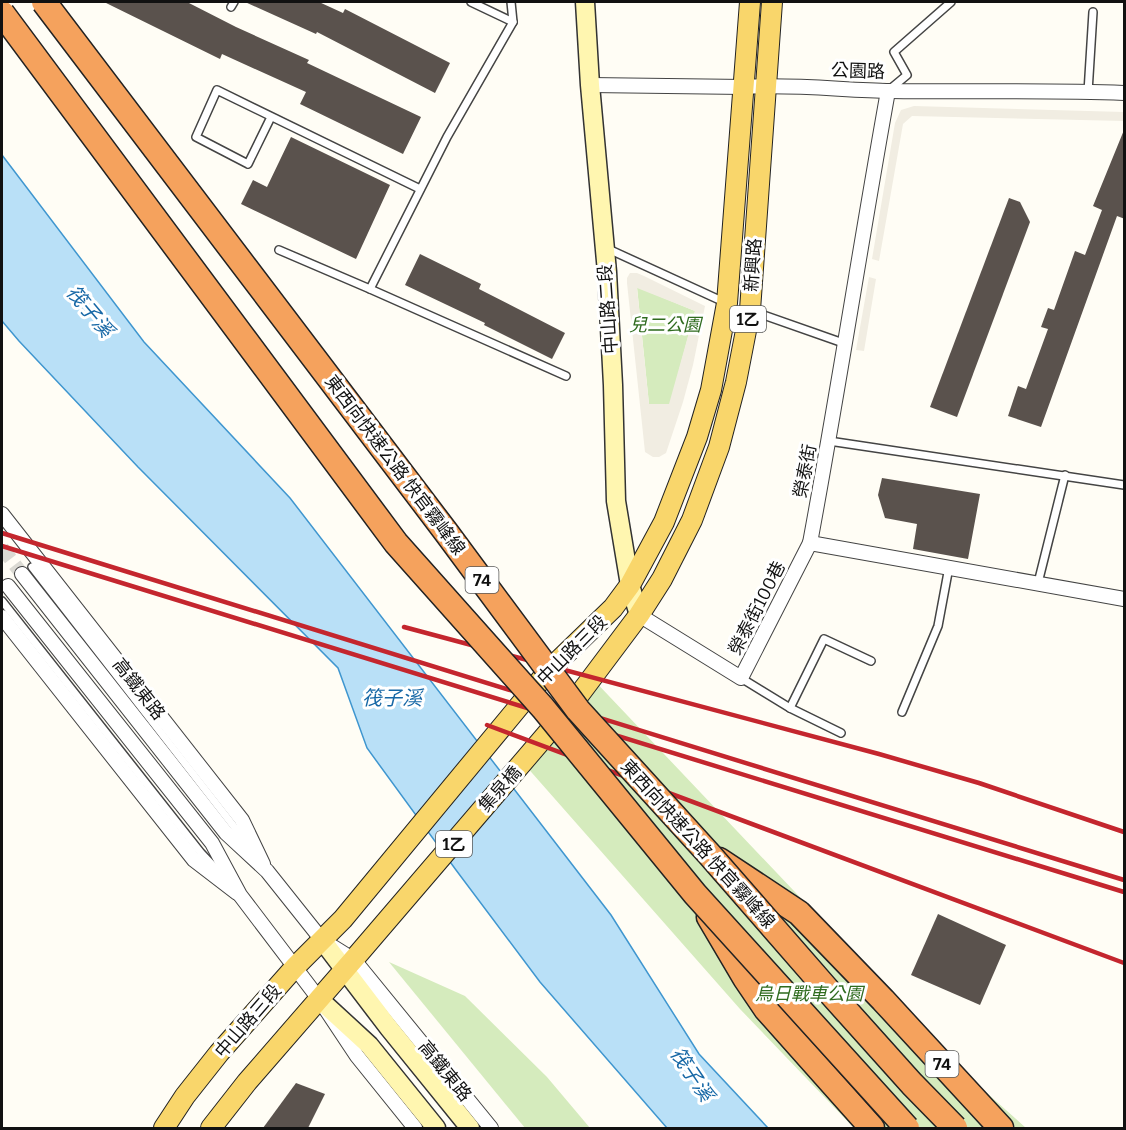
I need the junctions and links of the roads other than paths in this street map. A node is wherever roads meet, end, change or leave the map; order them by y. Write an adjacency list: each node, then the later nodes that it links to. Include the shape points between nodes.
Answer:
1 (44, 2): 48 (highway, 東西向快速公路 快官霧峰線 / 74, bridge, via 578,710)
2 (471, 2): 10 (lane)
3 (511, 2): 10 (lane)
4 (585, 2): 12 (street, 中山路二段)
5 (750, 2): 13 (main road, 新興路 / 1乙)
6 (772, 2): 11 (main road, 新興路 / 1乙)
7 (951, 2): 14 (lane, via 894,52 907,75)
8 (1093, 12): 15 (lane)
9 (2, 13): 50 (highway, 東西向快速公路 快官霧峰線 / 74, bridge, via 396,543 543,708)
10 (513, 22): 18 (lane)
11 (765, 85): 13 (street, 公園路); 14 (street, 公園路); 23 (main road, 新興路 / 1乙)
12 (590, 86): 13 (street, 公園路); 19 (street, 中山路二段)
13 (744, 87): 22 (main road, 新興路 / 1乙)
14 (888, 90): 15 (street, 公園路); 24 (street, 榮泰街)
15 (1088, 92): 16 (street, 公園路)
16 (1125, 93)
17 (272, 117): 17 (lane, via 217,90 196,137 248,164); 18 (lane)
18 (420, 189): 21 (lane)
19 (604, 247): 22 (lane); 35 (street, 中山路二段, via 616,501)
20 (279, 250): 21 (lane)
21 (370, 289): 25 (lane)
22 (727, 303): 35 (main road, 新興路 / 1乙, via 711,390 697,437 664,522)
23 (750, 310): 24 (lane); 38 (main road, 新興路 / 1乙, via 719,447 693,520)
24 (846, 344): 26 (street, 榮泰街)
25 (566, 376)
26 (829, 441): 27 (lane); 30 (street, 榮泰街)
27 (1065, 476): 28 (lane); 33 (lane)
28 (1125, 485)
29 (2, 514): 49 (street, 高鐵東路, via 242,820)
30 (810, 543): 31 (street); 41 (street, 榮泰街100巷)
31 (949, 567): 33 (street); 43 (lane, via 938,626)
32 (27, 571): 49 (street, 高鐵東路, via 226,833)
33 (1038, 583): 36 (street)
34 (8, 585): 51 (street, via 212,843)
35 (630, 585): 38 (street, 中山路二段); 45 (main road, 中山路三段 / 1乙)
36 (1125, 599)
37 (2, 601): 51 (lane, via 201,853)
38 (639, 615): 41 (street, 榮泰街100巷); 44 (main road, 中山路三段 / 1乙)
39 (2, 617): 51 (street, via 194,860)
40 (871, 661): 42 (lane, via 824,639)
41 (741, 678): 42 (lane)
42 (790, 708): 46 (lane)
43 (902, 712)
44 (564, 713): 47 (main road, 中山路三段 / 1乙); 65 (street, via 772,965); 66 (street)
45 (513, 714): 52 (main road, 集泉橋 / 1乙)
46 (841, 733)
47 (544, 738): 54 (main road, 集泉橋 / 1乙)
48 (709, 854): 67 (highway, 東西向快速公路 快官霧峰線 / 74, bridge); 68 (highway, 74, bridge, via 799,913)
49 (267, 871): 53 (street, 高鐵東路)
50 (695, 894): 63 (highway, 74, bridge, via 766,1009); 64 (highway, 東西向快速公路 快官霧峰線 / 74, bridge)
51 (240, 895): 55 (street)
52 (341, 921): 53 (main road, 中山路三段 / 1乙)
53 (322, 940): 54 (street, 高鐵東路); 55 (main road, 中山路三段 / 1乙)
54 (354, 959): 56 (main road, 1乙); 61 (street, 高鐵東路, via 388,1028); 62 (street, 高鐵東路)
55 (295, 967): 56 (street); 57 (main road, 中山路三段 / 1乙, via 219,1053)
56 (319, 999): 58 (main road, 1乙); 59 (street, via 357,1056); 60 (street, via 369,1046)
57 (164, 1128)
58 (211, 1128)
59 (415, 1128)
60 (436, 1128)
61 (470, 1128)
62 (491, 1128)
63 (872, 1128)
64 (907, 1128)
65 (920, 1128)
66 (942, 1128)
67 (955, 1128)
68 (1001, 1128)

